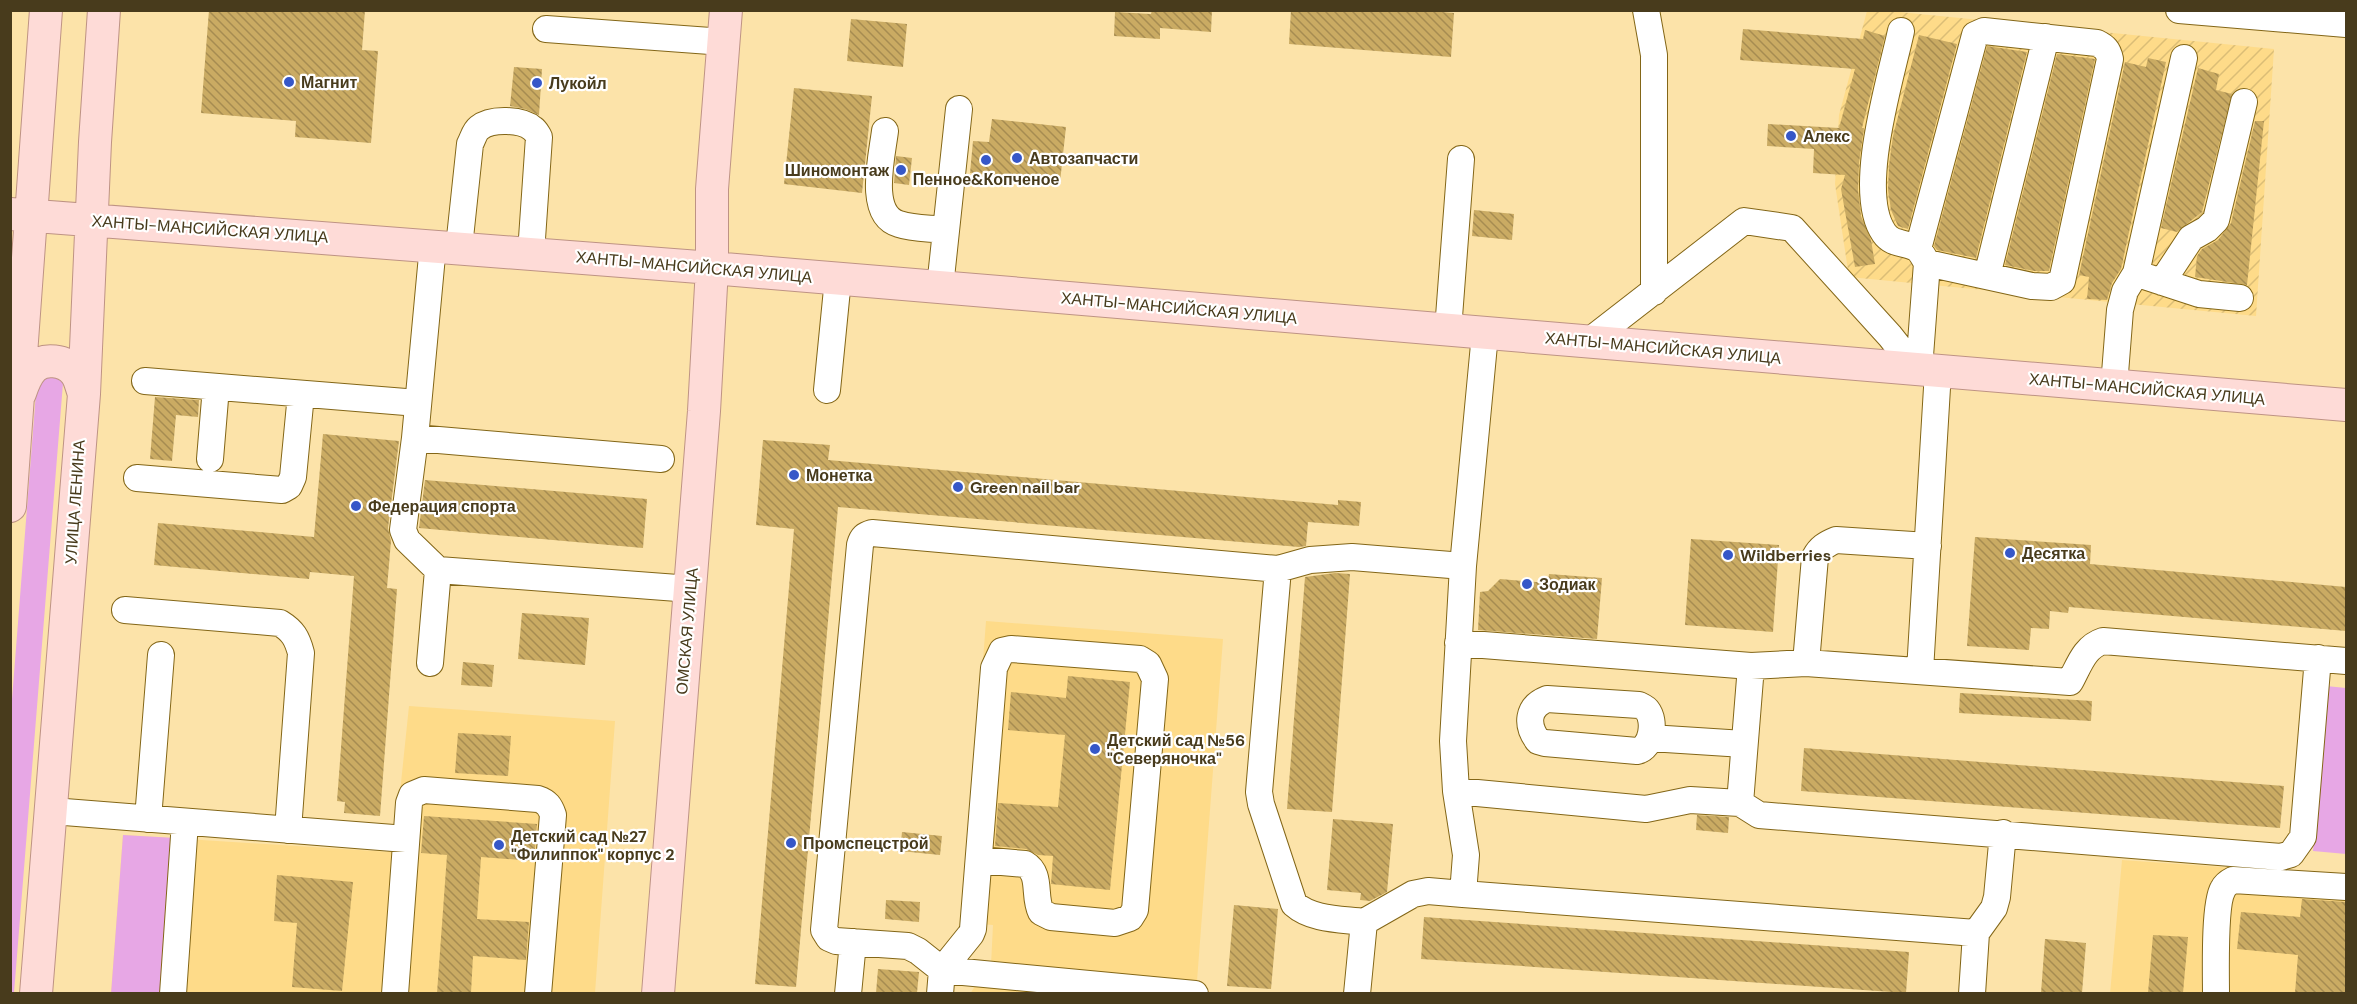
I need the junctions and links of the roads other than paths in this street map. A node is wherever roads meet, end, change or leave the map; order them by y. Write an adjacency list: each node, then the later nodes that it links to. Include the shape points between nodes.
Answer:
1 (46, 10): 16 (main road)
2 (104, 10): 17 (main road, УЛИЦА ЛЕНИНА)
3 (726, 10): 10 (main road, ОМСКАЯ УЛИЦА)
4 (1646, 10): 28 (street, via 1654,54)
5 (2179, 10): 6 (street)
6 (2346, 24)
7 (546, 29): 10 (street)
8 (1901, 31): 21 (street, via 1875,144 1874,208 1890,240)
9 (2046, 37): 21 (street, via 1984,31 1975,35); 24 (street); 24 (street, via 2097,43 2108,51 2110,59 2064,275 2058,285 2043,287)
10 (724, 42): 22 (main road, ОМСКАЯ УЛИЦА, via 712,189)
11 (2184, 58): 23 (street)
12 (2244, 102): 26 (street, via 2216,220 2191,238)
13 (959, 109): 18 (street)
14 (885, 131): 18 (street, via 879,199 887,218 899,224)
15 (1461, 159): 30 (street)
16 (21, 215): 17 (main road, ХАНТЫ-МАНСИЙСКАЯ УЛИЦА); 38 (main road)
17 (91, 220): 19 (main road, ХАНТЫ-МАНСИЙСКАЯ УЛИЦА); 39 (main road, УЛИЦА ЛЕНИНА)
18 (946, 230): 27 (street)
19 (446, 246): 20 (main road, ХАНТЫ-МАНСИЙСКАЯ УЛИЦА); 20 (street, via 470,144 484,124 497,121 522,124 539,137); 41 (street)
20 (531, 253): 22 (main road, ХАНТЫ-МАНСИЙСКАЯ УЛИЦА)
21 (1923, 256): 24 (street); 33 (street)
22 (712, 268): 25 (main road, ХАНТЫ-МАНСИЙСКАЯ УЛИЦА); 52 (main road, ОМСКАЯ УЛИЦА)
23 (2136, 273): 26 (street); 35 (street, via 2120,310)
24 (1987, 276)
25 (838, 279): 27 (main road, ХАНТЫ-МАНСИЙСКАЯ УЛИЦА); 37 (street)
26 (2162, 282): 29 (street, via 2199,294)
27 (940, 287): 30 (main road, ХАНТЫ-МАНСИЙСКАЯ УЛИЦА)
28 (1654, 292): 32 (street); 33 (street, via 1744,221 1792,228)
29 (2240, 298)
30 (1448, 330): 31 (main road, ХАНТЫ-МАНСИЙСКАЯ УЛИЦА)
31 (1485, 334): 32 (main road, ХАНТЫ-МАНСИЙСКАЯ УЛИЦА); 49 (street)
32 (1588, 342): 33 (main road, ХАНТЫ-МАНСИЙСКАЯ УЛИЦА)
33 (1924, 370): 35 (main road, ХАНТЫ-МАНСИЙСКАЯ УЛИЦА); 48 (street)
34 (145, 381): 36 (street)
35 (2114, 386): 42 (main road, ХАНТЫ-МАНСИЙСКАЯ УЛИЦА)
36 (216, 387): 40 (street); 44 (street)
37 (827, 390)
38 (20, 393): 39 (main road, via 34,367 54,361 73,370); 47 (main road)
39 (84, 394): 66 (main road, УЛИЦА ЛЕНИНА)
40 (301, 394): 41 (street); 46 (street, via 290,486 282,490)
41 (418, 403): 43 (street)
42 (2346, 405)
43 (416, 438): 45 (street); 51 (street, via 404,530 407,540)
44 (210, 459)
45 (661, 459)
46 (137, 478)
47 (10, 506)
48 (1928, 546): 59 (street, via 1836,540 1826,544 1815,557); 61 (street)
49 (1463, 566): 50 (street, via 1352,557 1310,560); 54 (street)
50 (1278, 569): 75 (street, via 1261,804 1294,904 1313,915); 77 (street, via 872,533 861,538 824,930 836,941)
51 (438, 570): 52 (street); 58 (street)
52 (691, 589): 83 (main road, ОМСКАЯ УЛИЦА)
53 (125, 610): 69 (street, via 280,623 290,629 301,653)
54 (1458, 643): 60 (street); 64 (street, via 1453,741)
55 (161, 655): 67 (street)
56 (2318, 658): 57 (street); 61 (street, via 2103,641 2085,654 2070,682); 70 (street, via 2302,837 2291,854 2281,857)
57 (2346, 661)
58 (430, 663)
59 (1806, 663): 60 (street); 61 (street)
60 (1751, 666): 63 (street)
61 (1920, 671)
62 (1650, 738): 63 (street)
63 (1744, 744): 65 (street)
64 (1456, 791): 65 (street, via 1646,809 1690,800); 74 (street, via 1466,855)
65 (1740, 803): 70 (street, via 1759,815)
66 (52, 811): 67 (street); 79 (main road, УЛИЦА ЛЕНИНА)
67 (148, 819): 68 (street)
68 (185, 822): 69 (street); 80 (street)
69 (288, 830): 71 (street)
70 (2003, 833): 76 (street, via 1997,897)
71 (406, 839): 81 (street); 82 (street, via 409,803 418,791 546,801 553,815)
72 (978, 860): 72 (street, via 1032,868 1037,905 1051,917 1115,923 1130,918 1135,910 1155,679 1148,664 1140,659 1002,651 994,668); 78 (street, via 971,934)
73 (2346, 887): 89 (street, via 2228,882 2220,895)
74 (1463, 894): 75 (street, via 1413,894); 76 (street)
75 (1364, 922): 87 (street)
76 (1976, 933): 88 (street)
77 (852, 942): 78 (street, via 908,946 918,951); 84 (street)
78 (941, 982): 85 (street); 86 (street)
79 (36, 993)
80 (172, 993)
81 (395, 993)
82 (538, 993)
83 (658, 993)
84 (848, 993)
85 (972, 993)
86 (1195, 993)
87 (1357, 993)
88 (1972, 993)
89 (2216, 993)

